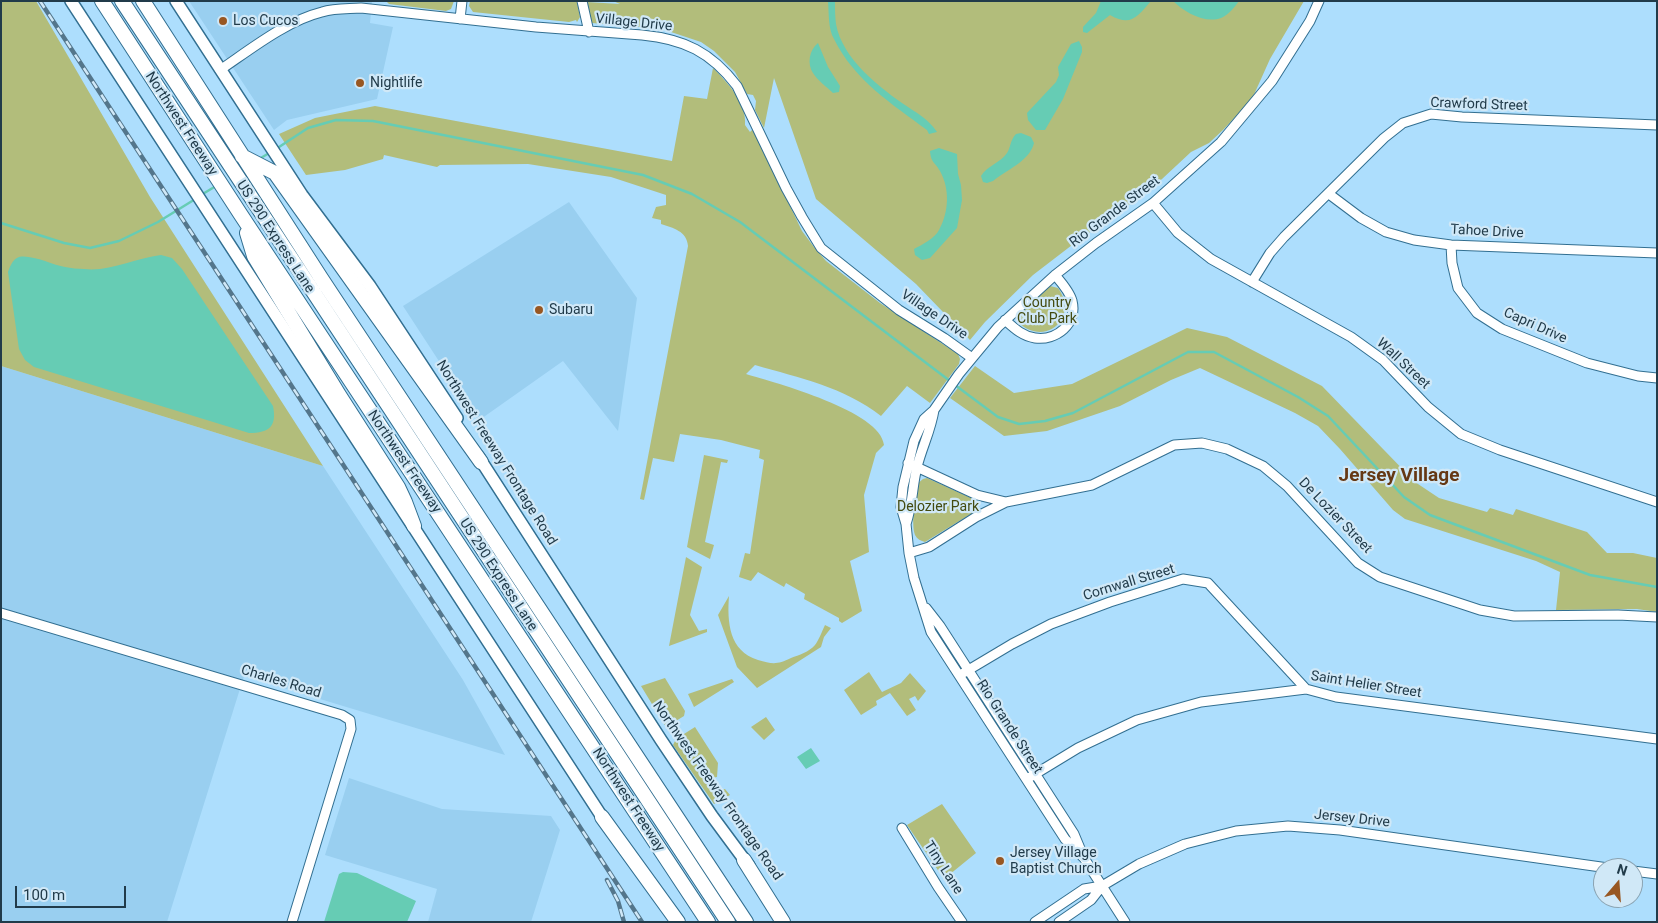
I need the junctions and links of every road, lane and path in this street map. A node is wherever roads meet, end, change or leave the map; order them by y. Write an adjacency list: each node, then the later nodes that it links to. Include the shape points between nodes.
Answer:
1 (71, 1): 31 (main road)
2 (102, 1): 16 (highway, Northwest Freeway)
3 (122, 1): 52 (highway, US 290 Express Lane)
4 (143, 1): 13 (highway)
5 (176, 1): 11 (main road, Northwest Freeway Frontage Road)
6 (462, 1): 9 (street)
7 (582, 1): 10 (street)
8 (1319, 1): 15 (street, Rio Grande Street, via 1272,81 1221,142)
9 (460, 20): 10 (street, Village Drive); 11 (street, Village Drive, via 361,8 323,11 288,26)
10 (589, 32): 22 (street, Village Drive, via 673,40 716,62 737,86 786,188 821,248 899,310)
11 (220, 70): 25 (main road, Northwest Freeway Frontage Road, via 302,194 402,333 466,431)
12 (1657, 125): 14 (street, Crawford Street, via 1430,114 1403,123 1384,138)
13 (239, 151): 25 (highway, via 275,173); 53 (highway)
14 (1329, 194): 17 (street, Tahoe Drive, via 1386,232); 20 (street, Crawford Street, via 1270,253)
15 (1153, 203): 19 (street, Rio Grande Street); 20 (street, Wall Street, via 1178,233 1211,259)
16 (241, 216): 31 (highway, via 254,256 398,487); 51 (highway, Northwest Freeway)
17 (1451, 245): 18 (street, Tahoe Drive); 23 (street, Capri Drive, via 1458,288 1477,313 1502,329 1587,363)
18 (1657, 253)
19 (1055, 275): 21 (street, Rio Grande Street); 21 (street, via 1072,301 1072,316 1066,329 1051,338 1034,338 1018,332)
20 (1252, 282): 29 (street, Wall Street, via 1351,336 1384,360 1428,407 1461,434)
21 (1005, 320): 22 (street, Rio Grande Street)
22 (972, 358): 24 (street, Rio Grande Street)
23 (1657, 378)
24 (934, 410): 26 (street, Rio Grande Street, via 924,418); 27 (street, Rio Grande Street)
25 (482, 462): 43 (main road, Northwest Freeway Frontage Road, via 661,740)
26 (908, 463): 27 (street, De Lozier Street); 30 (street, Rio Grande Street, via 901,507)
27 (917, 467): 28 (street, De Lozier Street, via 977,495); 30 (street, Rio Grande Street, via 912,508)
28 (1006, 502): 32 (street, De Lozier Street, via 929,547); 34 (street, De Lozier Street, via 1092,485 1174,446 1202,443 1227,448 1263,466 1287,486 1358,563 1380,577 1480,610 1514,616)
29 (1657, 502)
30 (906, 524): 32 (street, Rio Grande Street)
31 (414, 526): 40 (main road)
32 (909, 553): 35 (street, Rio Grande Street, via 923,604 940,626)
33 (1, 613): 48 (street, Charles Road, via 350,720 352,729)
34 (1657, 617)
35 (964, 673): 36 (street, Cornwall Street, via 1051,624 1183,580 1208,583); 38 (street, Rio Grande Street); 39 (street, Rio Grande Street)
36 (1306, 689): 37 (street, Saint Helier Street, via 1336,696); 38 (street, Saint Helier Street, via 1201,702 1137,720 1078,748)
37 (1657, 739)
38 (1035, 774): 39 (street, Saint Helier Street); 42 (street, Rio Grande Street, via 1074,834)
39 (1027, 779): 42 (street, Rio Grande Street, via 1065,839)
40 (602, 817): 49 (main road); 50 (highway)
41 (902, 828): 56 (street, Tiny Lane)
42 (1084, 858): 47 (street, Rio Grande Street)
43 (744, 860): 54 (highway); 55 (main road, Northwest Freeway Frontage Road)
44 (1593, 866): 47 (street, Jersey Drive, via 1360,832 1288,826 1236,831 1185,844 1139,864)
45 (1643, 872): 46 (street)
46 (1657, 874)
47 (1102, 886): 57 (street, Jersey Drive, via 1084,889); 58 (street, Jersey Drive, via 1092,900); 59 (street, Rio Grande Street)
48 (292, 922)
49 (671, 922)
50 (678, 922)
51 (708, 922)
52 (728, 922)
53 (746, 922)
54 (782, 922)
55 (789, 922)
56 (962, 922)
57 (1035, 922)
58 (1059, 922)
59 (1125, 922)

